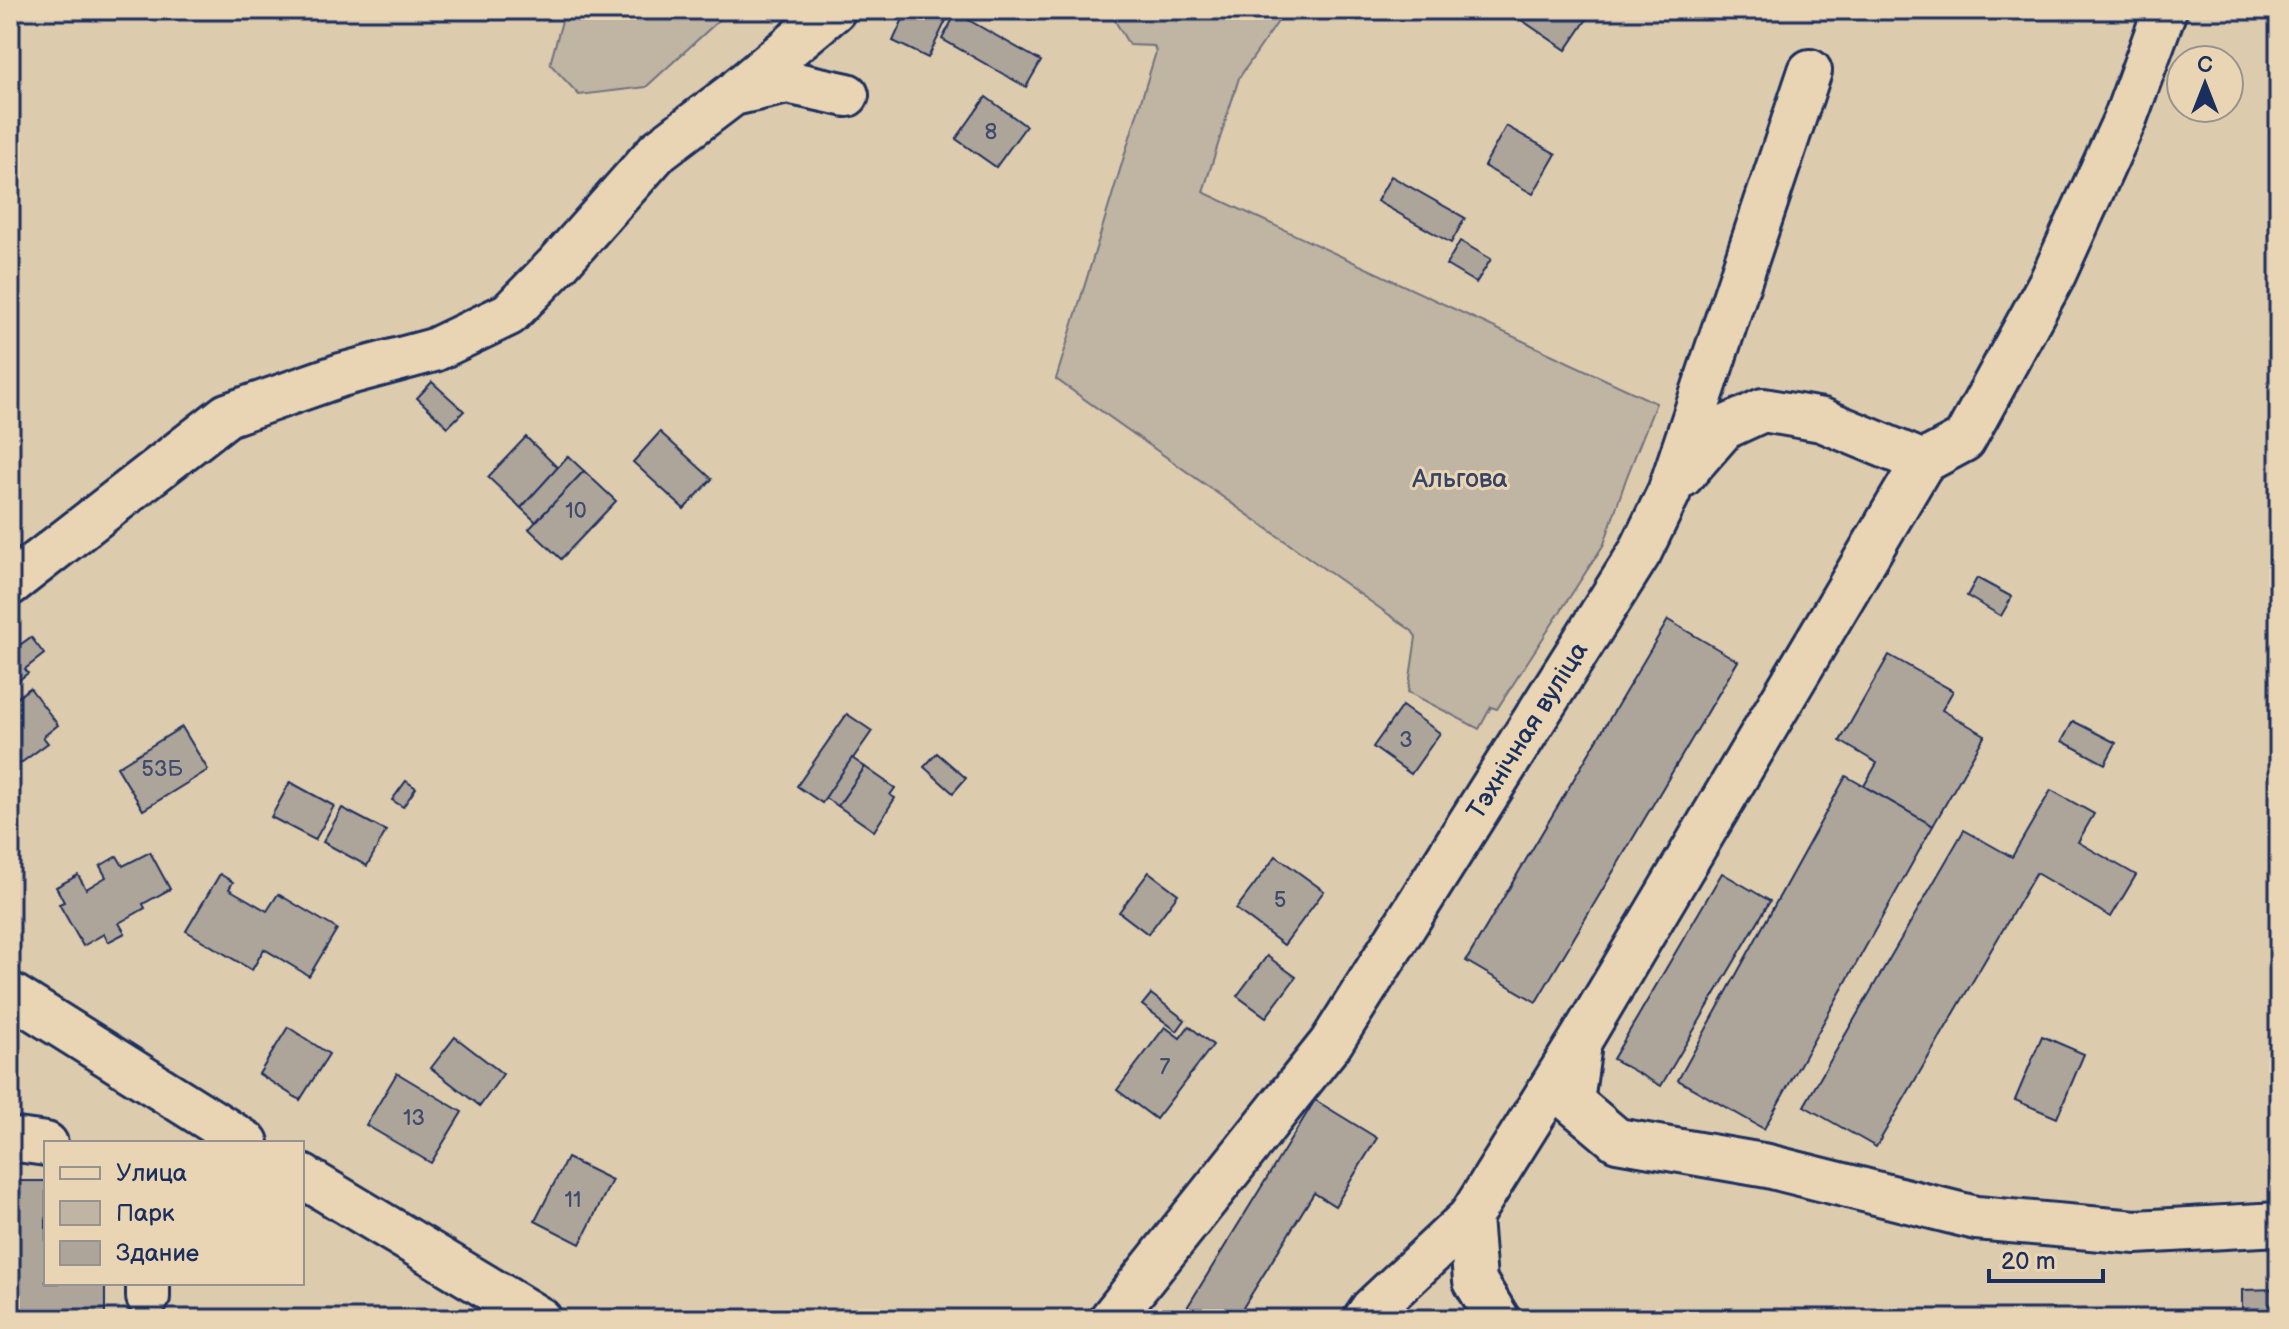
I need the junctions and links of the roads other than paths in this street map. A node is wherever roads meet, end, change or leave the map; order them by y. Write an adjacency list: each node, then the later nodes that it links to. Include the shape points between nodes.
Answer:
1 (834, 10): 4 (street)
2 (2165, 10): 6 (street, via 2125,119 2052,279 1964,440)
3 (1810, 71): 7 (street, Тэхнічная вуліца)
4 (733, 94): 5 (street, via 787,82); 8 (street, via 658,151 509,314 434,350 341,375 227,415)
5 (847, 95)
6 (1923, 462): 7 (street, via 1822,420 1763,410 1724,428); 10 (street)
7 (1669, 492): 18 (street, Тэхнічная вуліца, via 1640,552 1331,1043)
8 (10, 584)
9 (10, 994): 12 (street)
10 (1580, 1041): 15 (street); 16 (street, via 1572,1102 1617,1140 1768,1166 1976,1218 2136,1232)
11 (10, 1139): 13 (street)
12 (244, 1141)
13 (44, 1144)
14 (304, 1177): 17 (street)
15 (1470, 1217): 19 (street); 20 (street, via 1475,1281)
16 (2279, 1224)
17 (540, 1319)
18 (1111, 1319)
19 (1365, 1319)
20 (1498, 1319)

